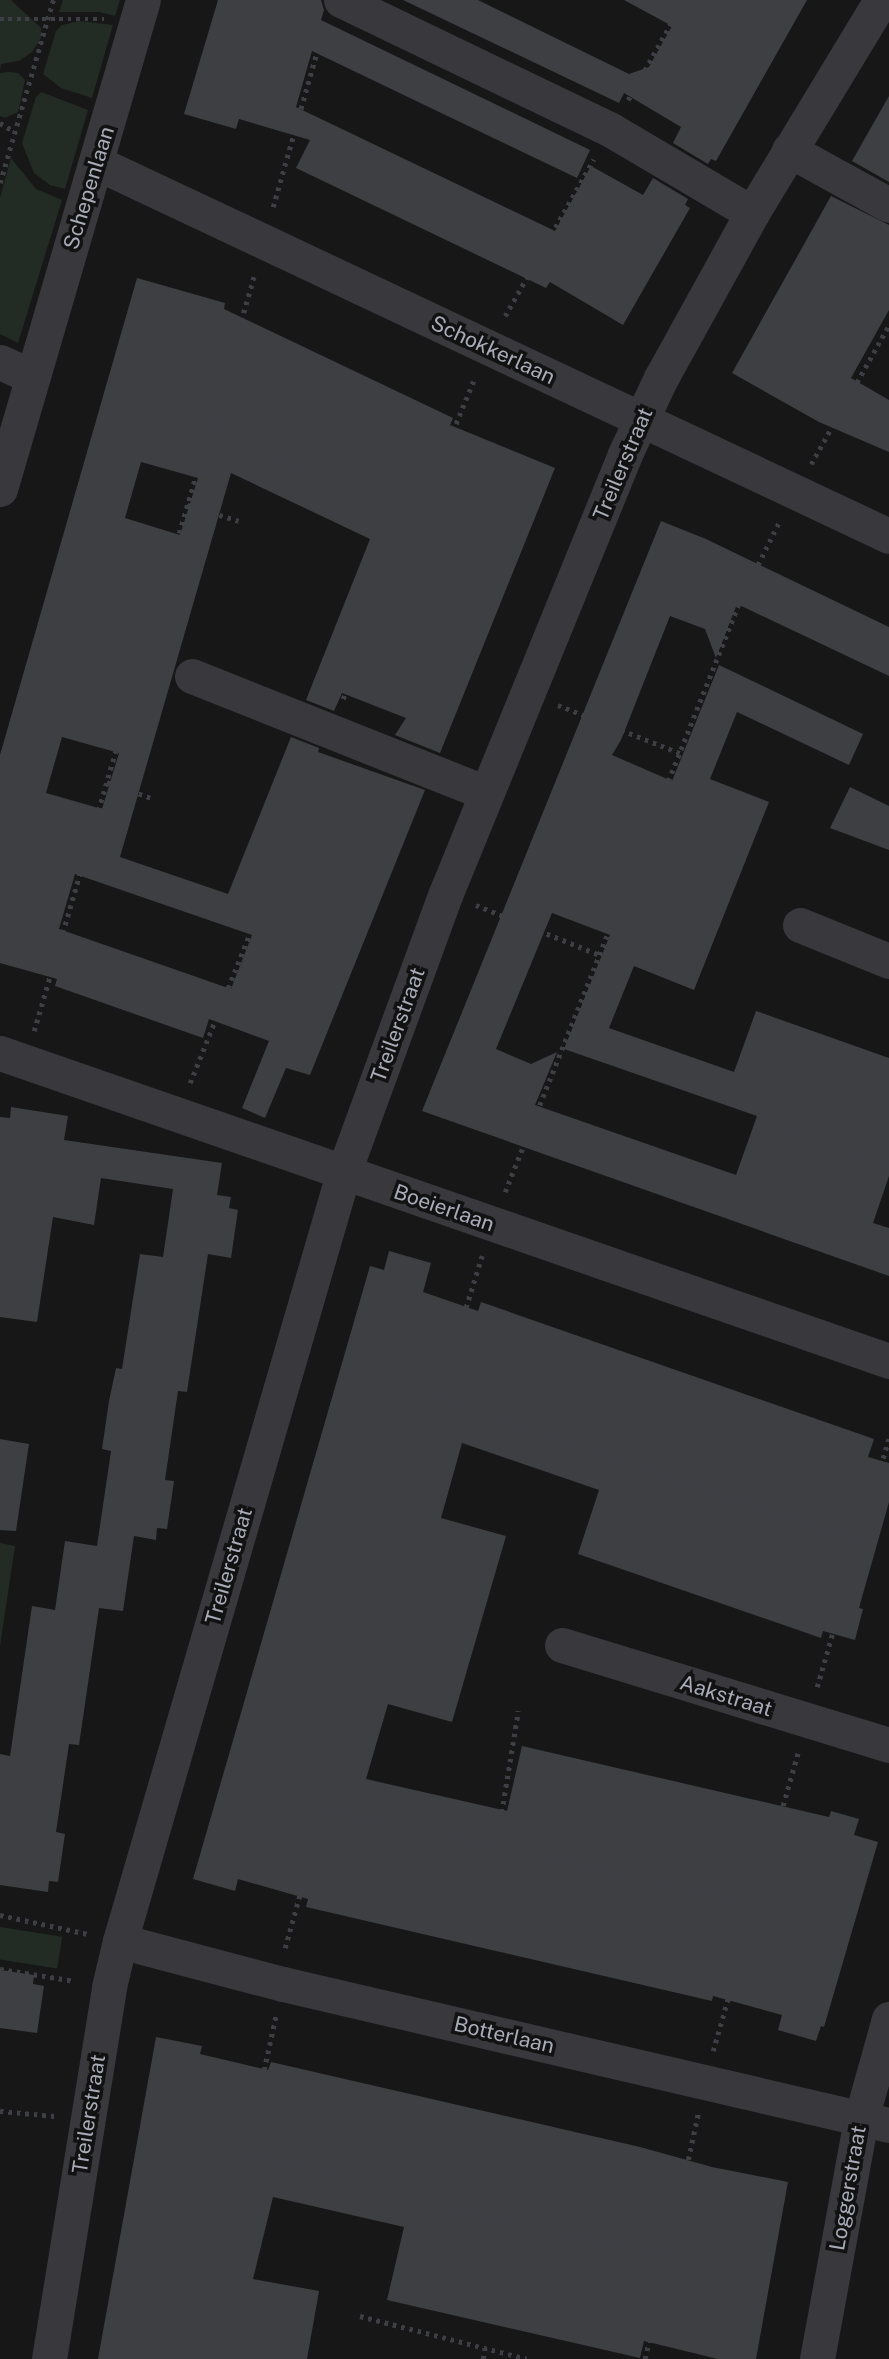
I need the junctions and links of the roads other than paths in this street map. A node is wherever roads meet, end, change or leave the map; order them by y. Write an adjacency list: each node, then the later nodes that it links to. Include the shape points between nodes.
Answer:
1 (881, 0): 4 (street, Treilerstraat)
2 (335, 7): 7 (street, via 611,130)
3 (139, 16): 5 (street, Schepenlaan)
4 (789, 150): 6 (street); 7 (street, Treilerstraat)
5 (97, 163): 9 (street, Schepenlaan); 10 (street, Schokkerlaan)
6 (889, 205)
7 (752, 213): 10 (street, Treilerstraat)
8 (0, 362): 9 (street)
9 (32, 376): 11 (street, Schepenlaan)
10 (641, 419): 12 (street, Schokkerlaan); 14 (street, Treilerstraat)
11 (0, 489)
12 (889, 536)
13 (192, 676): 14 (street)
14 (486, 793): 18 (street, Treilerstraat)
15 (800, 925): 16 (street)
16 (889, 961)
17 (13, 1057): 18 (street, Boeierlaan)
18 (343, 1174): 19 (street, Boeierlaan); 22 (street, Treilerstraat)
19 (889, 1361)
20 (562, 1645): 21 (street, Aakstraat)
21 (889, 1745)
22 (120, 1941): 24 (street, Botterlaan, via 282,1984); 25 (street, Treilerstraat)
23 (889, 2019): 24 (street, Loggerstraat)
24 (875, 2122): 26 (street, Loggerstraat)
25 (50, 2359)
26 (817, 2359)

